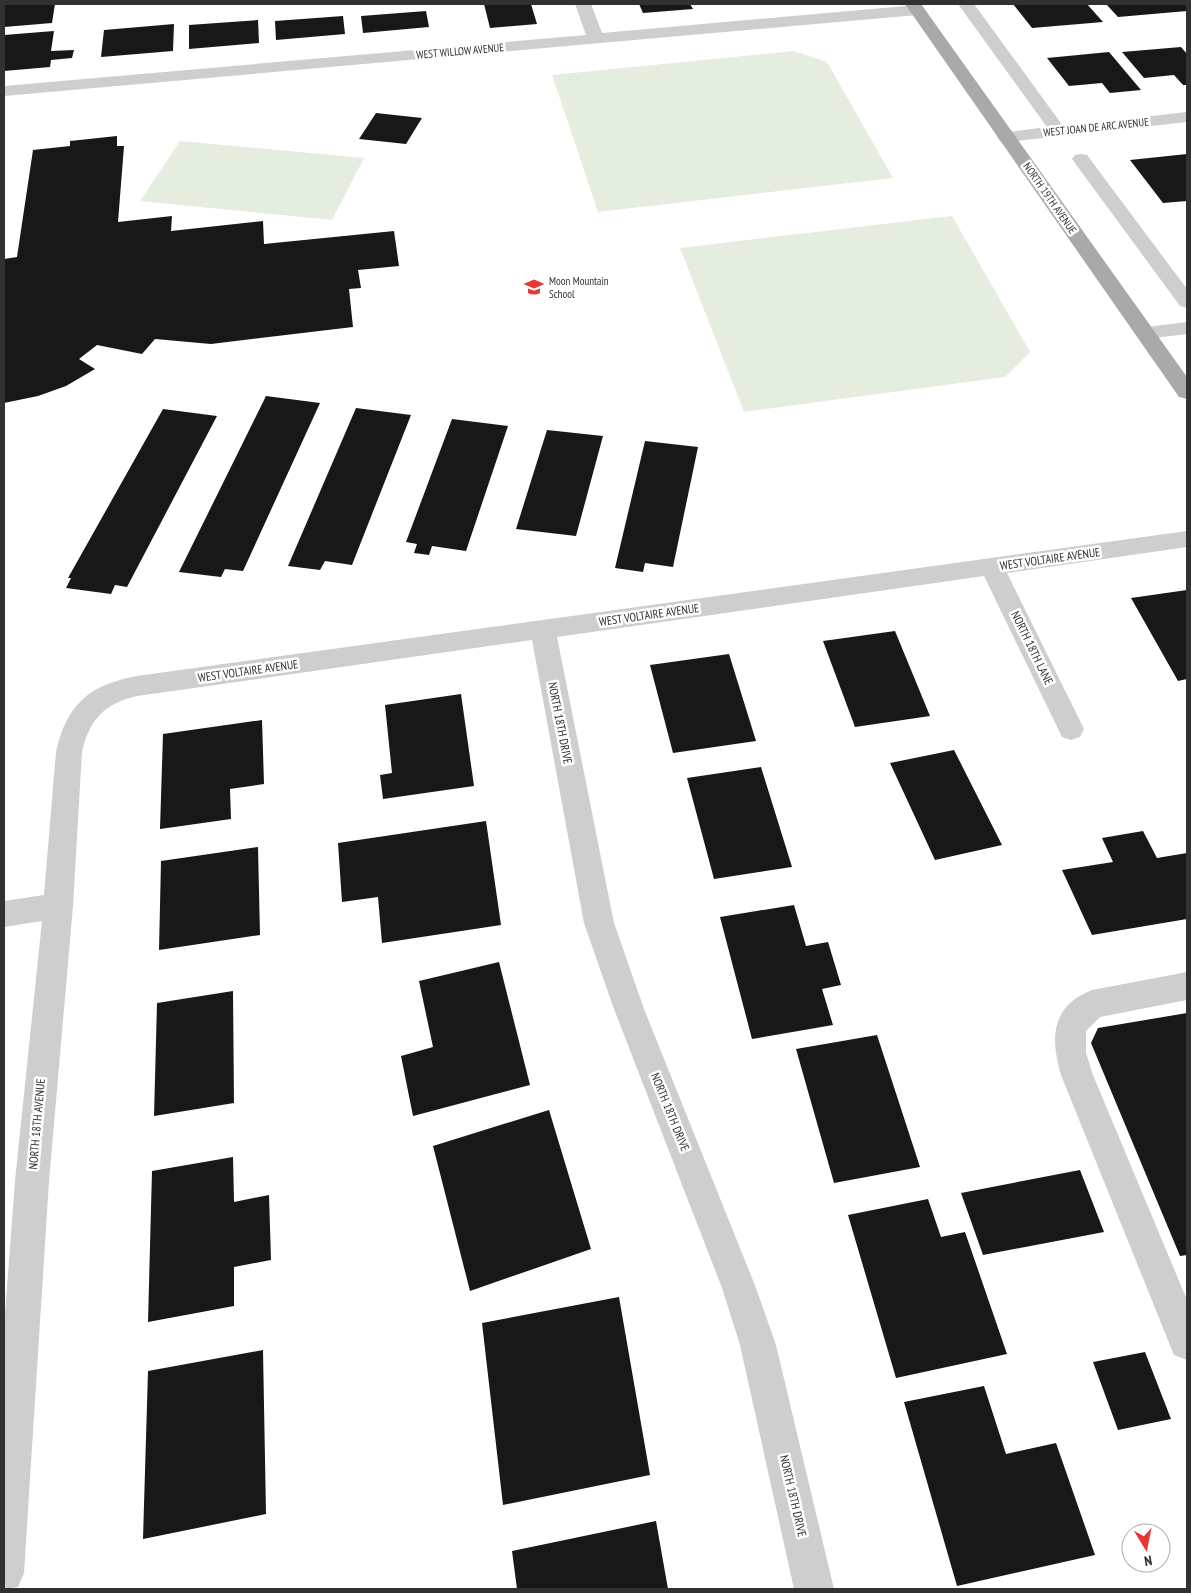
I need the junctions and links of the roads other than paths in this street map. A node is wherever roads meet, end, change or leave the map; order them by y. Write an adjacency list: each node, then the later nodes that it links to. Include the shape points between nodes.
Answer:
1 (584, 4): 5 (street)
2 (966, 4): 8 (street)
3 (915, 7): 4 (street, WEST WILLOW AVENUE); 9 (main road, NORTH 19TH AVENUE)
4 (863, 9): 5 (street, WEST WILLOW AVENUE)
5 (596, 39): 6 (street, WEST WILLOW AVENUE)
6 (4, 91)
7 (1187, 117): 8 (street, WEST JOAN DE ARC AVENUE)
8 (1058, 131): 9 (street, WEST JOAN DE ARC AVENUE)
9 (1006, 137): 13 (main road, NORTH 19TH AVENUE)
10 (1081, 159): 11 (street)
11 (1187, 302)
12 (1187, 328): 13 (street)
13 (1146, 333): 14 (main road, NORTH 19TH AVENUE)
14 (1187, 392)
15 (1187, 539): 16 (street, WEST VOLTAIRE AVENUE)
16 (992, 567): 17 (street, WEST VOLTAIRE AVENUE); 19 (street, NORTH 18TH LANE)
17 (543, 630): 18 (street, WEST VOLTAIRE AVENUE); 26 (street, NORTH 18TH DRIVE, via 599,923 610,959 739,1288 754,1335)
18 (110, 692): 20 (street, NORTH 18TH AVENUE, via 92,705 72,736)
19 (1071, 729)
20 (58, 906): 21 (street); 24 (street, NORTH 18TH AVENUE)
21 (4, 914)
22 (1187, 986): 23 (street, via 1092,1004 1071,1025 1070,1053)
23 (1187, 1342)
24 (6, 1523): 25 (street, NORTH 18TH AVENUE)
25 (4, 1573)
26 (814, 1589)

